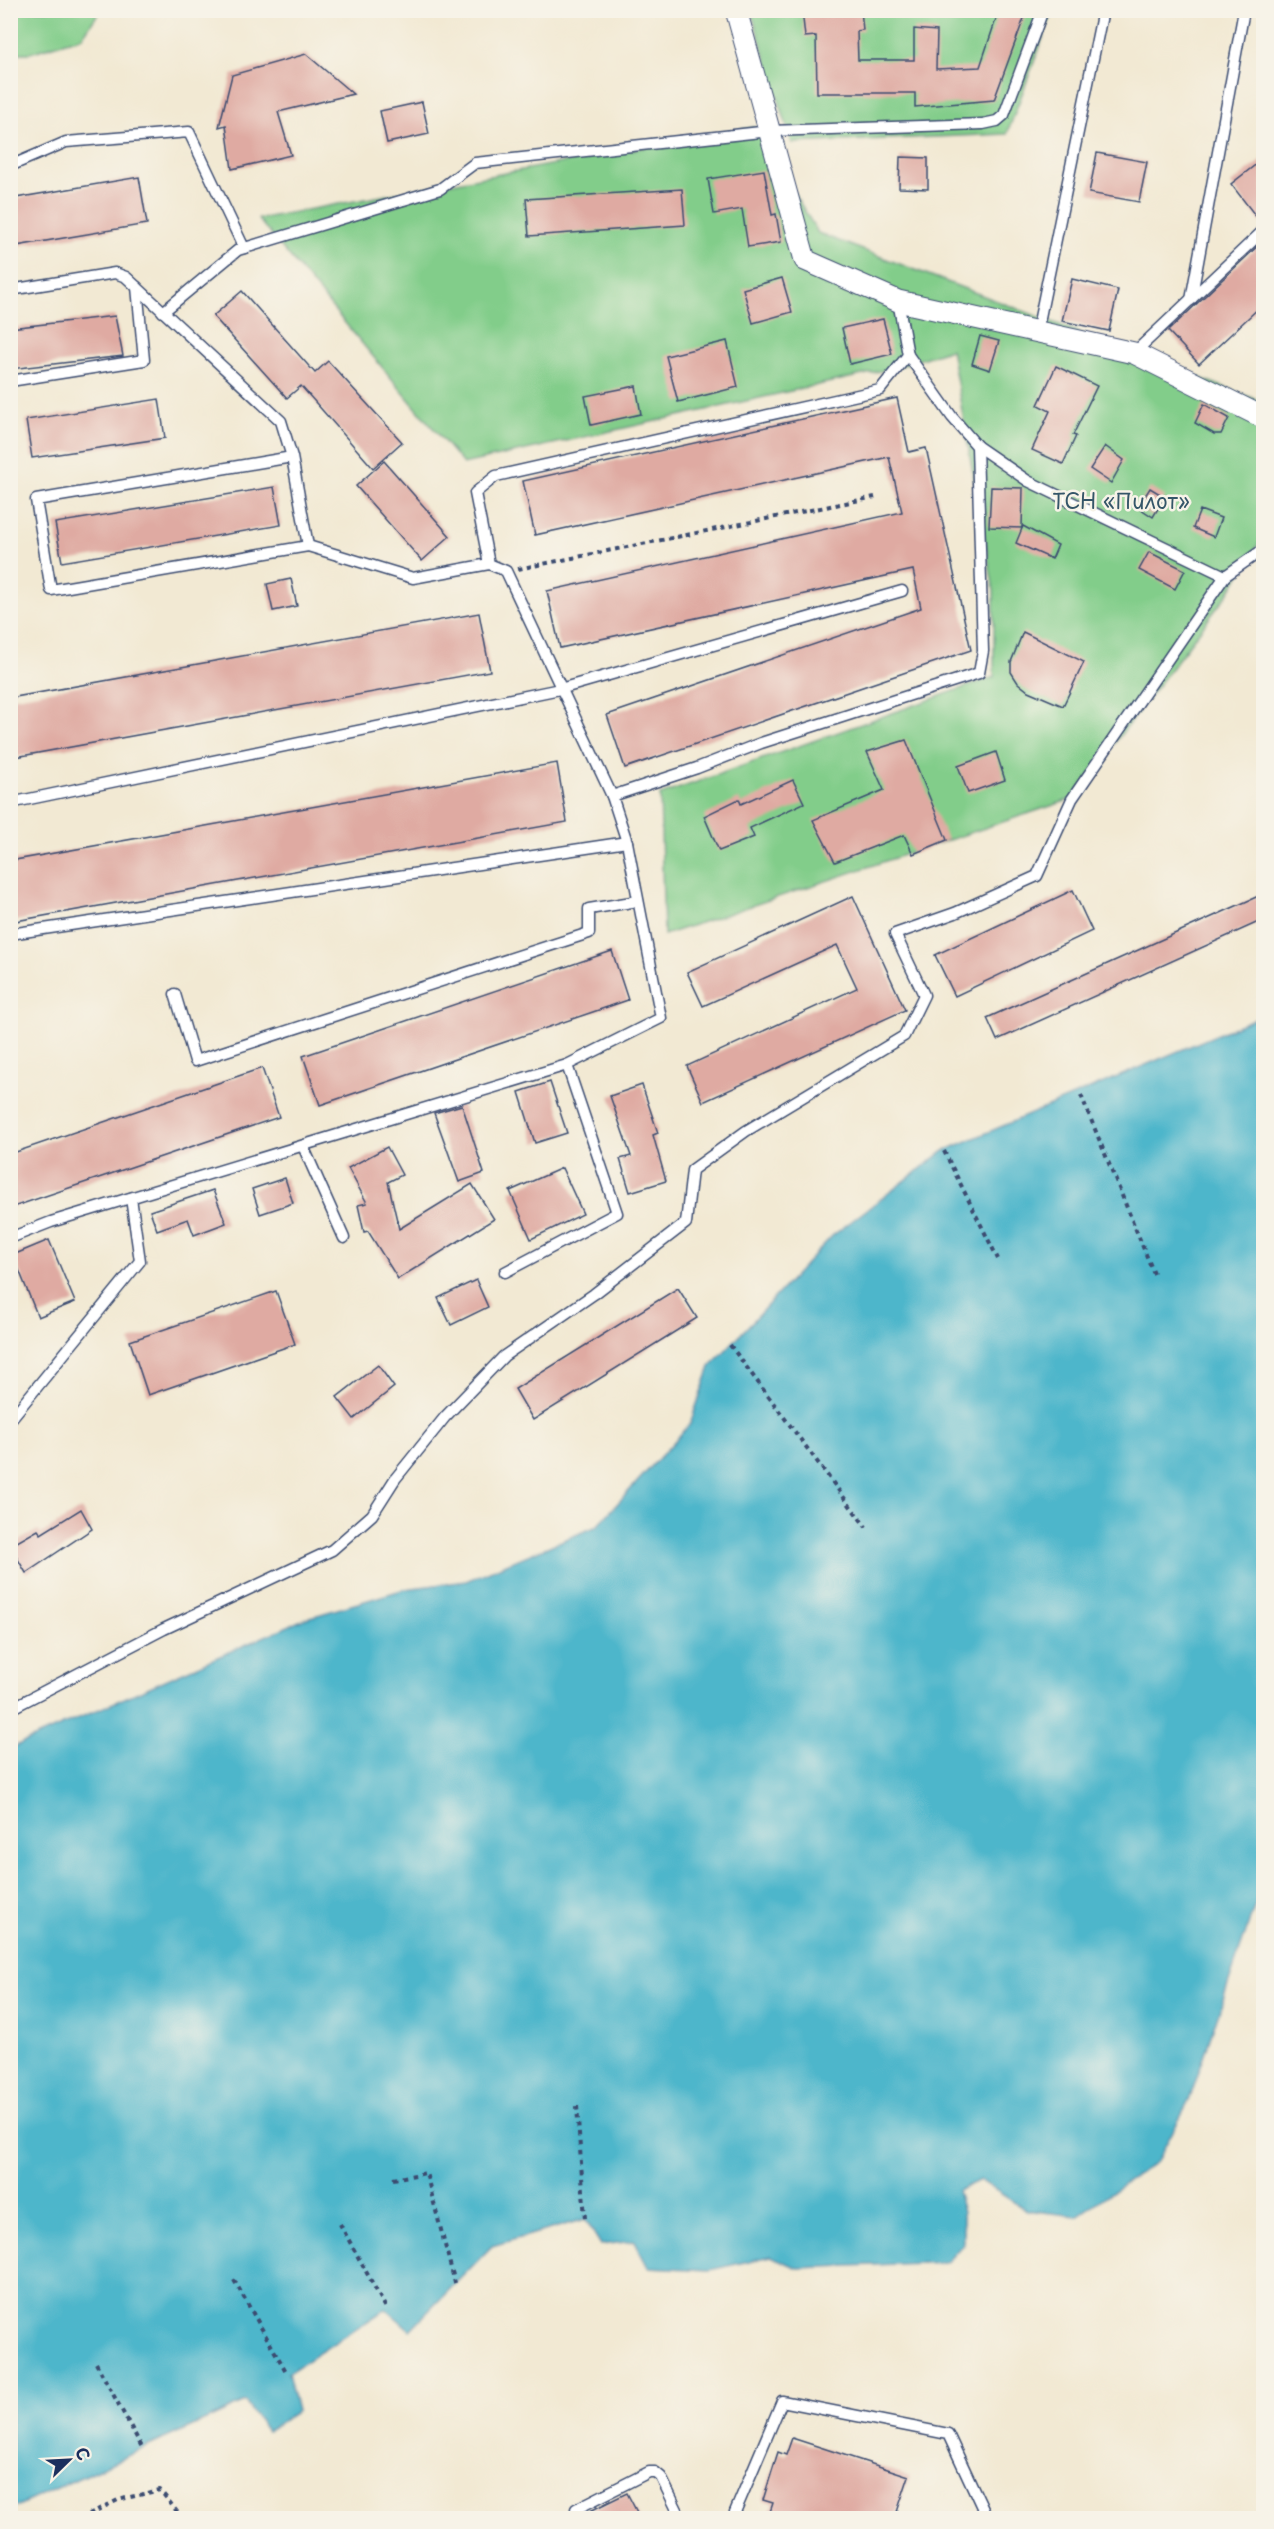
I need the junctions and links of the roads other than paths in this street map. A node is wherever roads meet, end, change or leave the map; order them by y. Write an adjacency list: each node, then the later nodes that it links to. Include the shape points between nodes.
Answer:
1 (736, 10): 5 (street)
2 (1043, 10): 5 (lane, via 1004,115 997,121)
3 (1103, 10): 14 (lane)
4 (1244, 10): 11 (lane)
5 (770, 131): 8 (lane, via 475,163 440,189); 12 (street, via 805,260)
6 (10, 166): 8 (lane, via 66,142 189,132)
7 (1263, 230): 11 (lane)
8 (244, 248): 13 (lane)
9 (136, 287): 10 (lane, via 116,273); 13 (lane); 17 (lane, via 144,360)
10 (10, 290)
11 (1191, 300): 15 (lane)
12 (898, 301): 14 (street); 16 (lane)
13 (163, 312): 20 (lane, via 281,421)
14 (1037, 332): 15 (street)
15 (1134, 353): 18 (street)
16 (908, 355): 19 (lane); 23 (lane, via 880,390 496,476 475,493)
17 (10, 381)
18 (1263, 418)
19 (977, 446): 24 (lane, via 1028,481); 27 (lane, via 983,651 979,673)
20 (292, 457): 21 (lane); 21 (lane, via 36,500 47,568 51,590)
21 (308, 546): 23 (lane, via 412,578)
22 (1263, 549): 24 (lane)
23 (489, 564): 26 (lane, via 506,571)
24 (1225, 576): 40 (lane, via 1072,799 1036,876 895,934 924,995 904,1036 746,1131 692,1170 686,1223 594,1294 504,1356 438,1426 372,1515 332,1550 164,1629)
25 (902, 591): 26 (lane)
26 (560, 689): 27 (lane); 28 (lane)
27 (612, 796): 29 (lane)
28 (10, 803)
29 (627, 842): 30 (lane); 31 (lane)
30 (638, 902): 32 (lane, via 589,909 589,933 195,1061); 33 (lane, via 661,1018)
31 (10, 934)
32 (175, 994)
33 (567, 1065): 34 (lane); 38 (lane, via 617,1213)
34 (303, 1146): 35 (lane); 37 (lane)
35 (131, 1198): 36 (lane); 39 (lane, via 140,1261)
36 (10, 1238)
37 (344, 1238)
38 (505, 1272)
39 (10, 1420)
40 (10, 1709)
41 (576, 2509): 42 (lane, via 655,2472)
42 (681, 2518)
43 (739, 2518): 44 (lane, via 735,2512 782,2401 948,2434)
44 (987, 2518)

